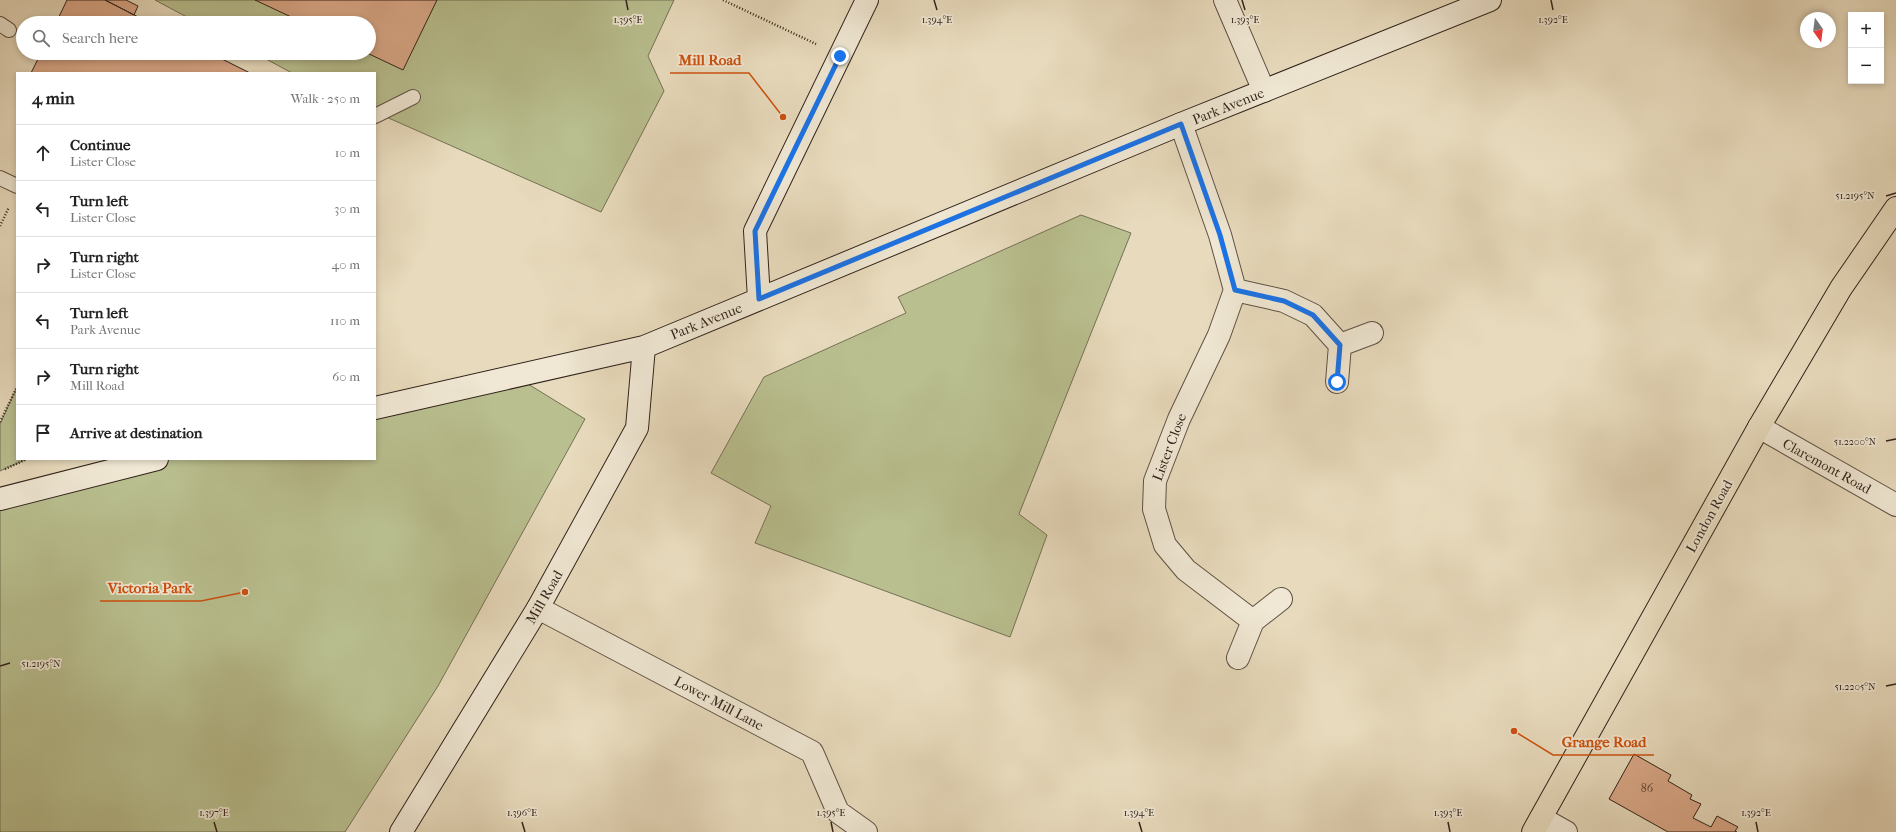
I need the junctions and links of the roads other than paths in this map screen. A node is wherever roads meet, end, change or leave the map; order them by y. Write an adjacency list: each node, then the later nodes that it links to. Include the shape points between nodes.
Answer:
1 (867, 0): 12 (street, via 755,231)
2 (1225, 0): 4 (street)
3 (1490, 0): 4 (street, Park Avenue)
4 (1264, 91): 7 (street, Park Avenue)
5 (413, 97): 6 (lane)
6 (376, 116)
7 (1181, 124): 11 (street, via 1220,235); 12 (street, Park Avenue)
8 (0, 178): 9 (lane)
9 (16, 186)
10 (1896, 208): 18 (main road, London Road, via 1841,288)
11 (1235, 290): 14 (street, via 1284,301 1313,315); 24 (street, Lister Close, via 1219,335 1179,419 1155,481 1154,509 1165,545 1186,570)
12 (759, 299): 15 (street, Park Avenue)
13 (1372, 333): 14 (street)
14 (1340, 345): 16 (street)
15 (644, 347): 17 (street, Park Avenue); 23 (street, Mill Road, via 637,428)
16 (1337, 382)
17 (376, 408)
18 (1759, 427): 21 (street, Claremont Road); 26 (main road, London Road)
19 (153, 460): 20 (street)
20 (0, 499)
21 (1896, 504)
22 (1281, 599): 24 (street)
23 (538, 608): 27 (street, Mill Road); 28 (street, Lower Mill Lane, via 812,752 838,812)
24 (1253, 620): 25 (street)
25 (1238, 658)
26 (1537, 825): 29 (street)
27 (401, 832)
28 (866, 832)
29 (1566, 832)

